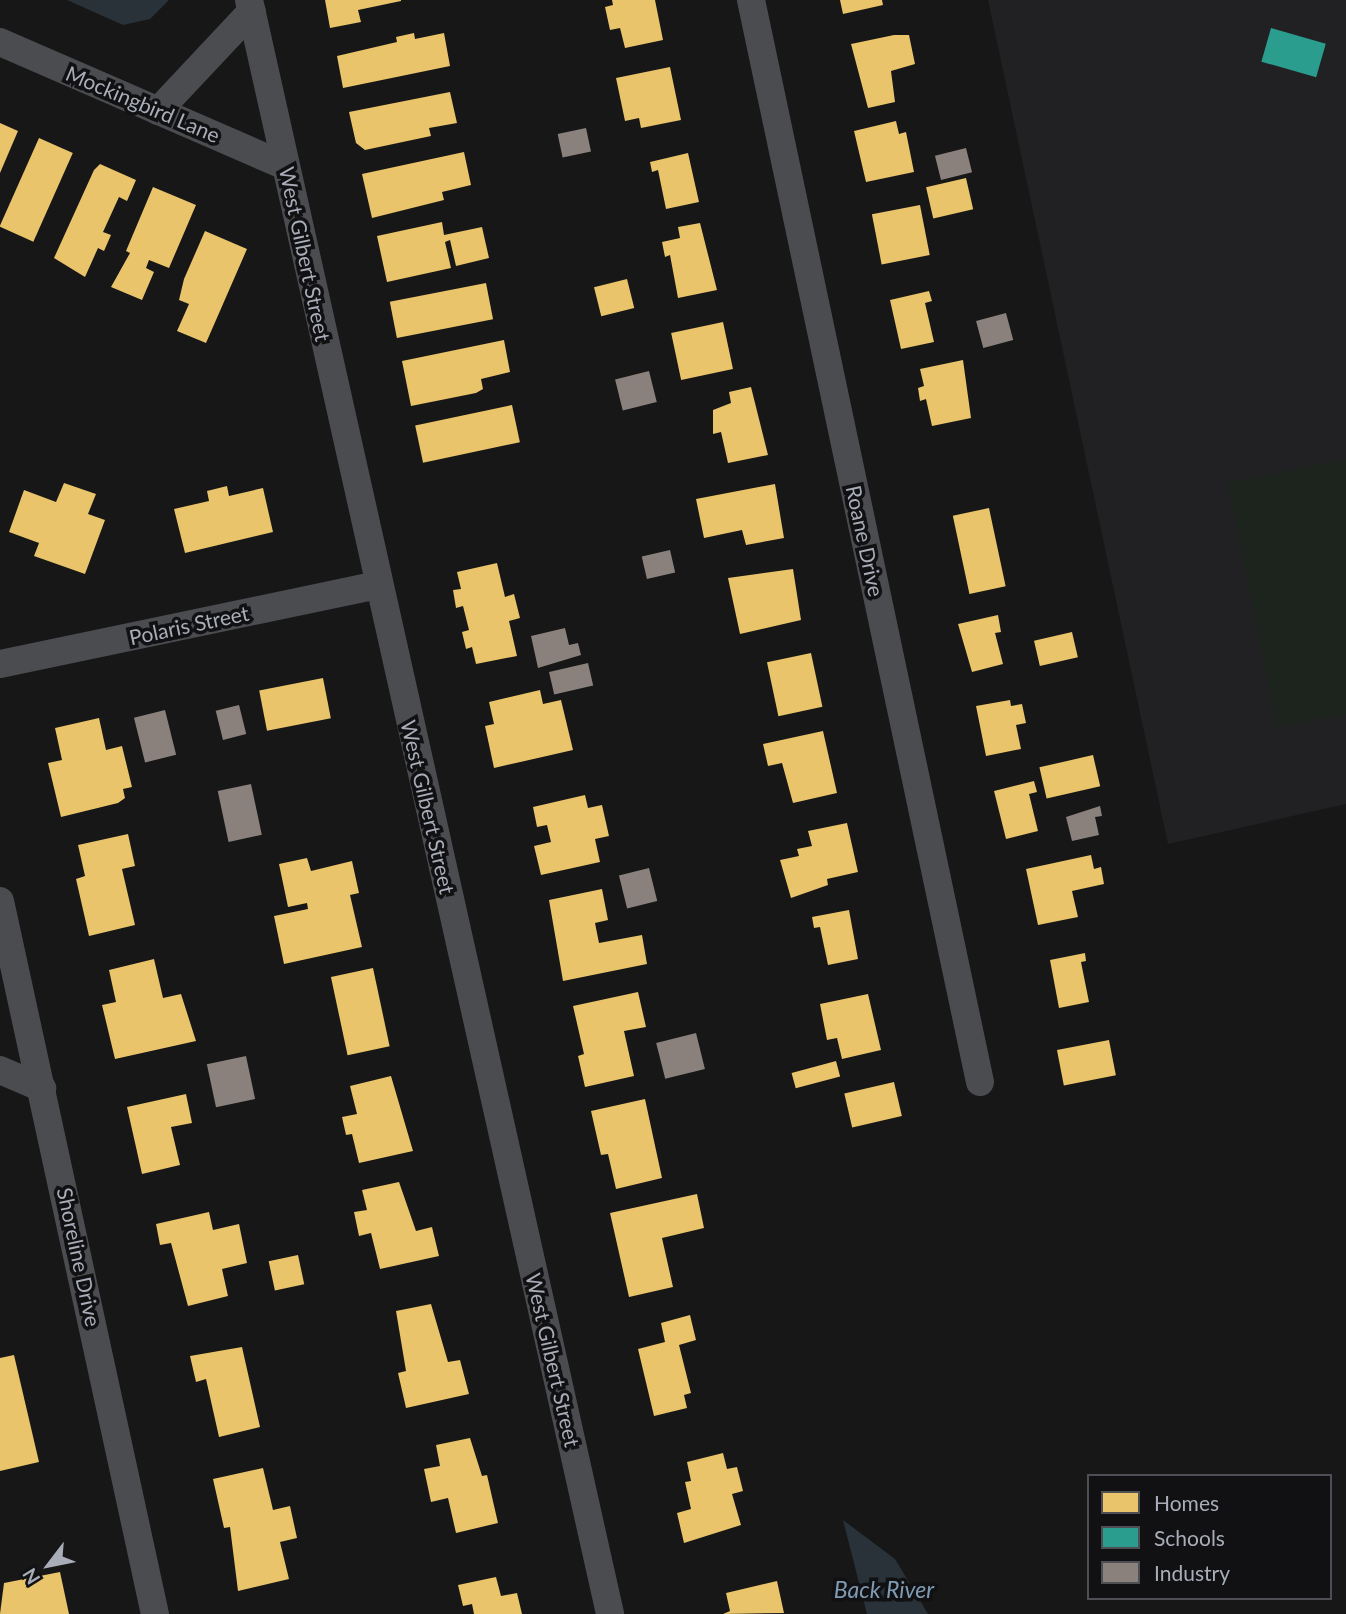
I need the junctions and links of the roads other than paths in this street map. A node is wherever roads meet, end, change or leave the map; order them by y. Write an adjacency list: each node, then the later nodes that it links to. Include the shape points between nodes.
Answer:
1 (751, 0): 10 (street, Roane Drive)
2 (251, 6): 4 (street); 5 (street, West Gilbert Street)
3 (0, 43): 4 (street, Mockingbird Lane)
4 (159, 111): 5 (street, Mockingbird Lane)
5 (285, 166): 6 (street, West Gilbert Street)
6 (378, 585): 7 (street, Polaris Street); 13 (street, West Gilbert Street)
7 (0, 664)
8 (0, 901): 11 (street, Shoreline Drive)
9 (0, 1070): 11 (street)
10 (980, 1082)
11 (42, 1088): 12 (street, Shoreline Drive)
12 (155, 1614)
13 (610, 1614)

